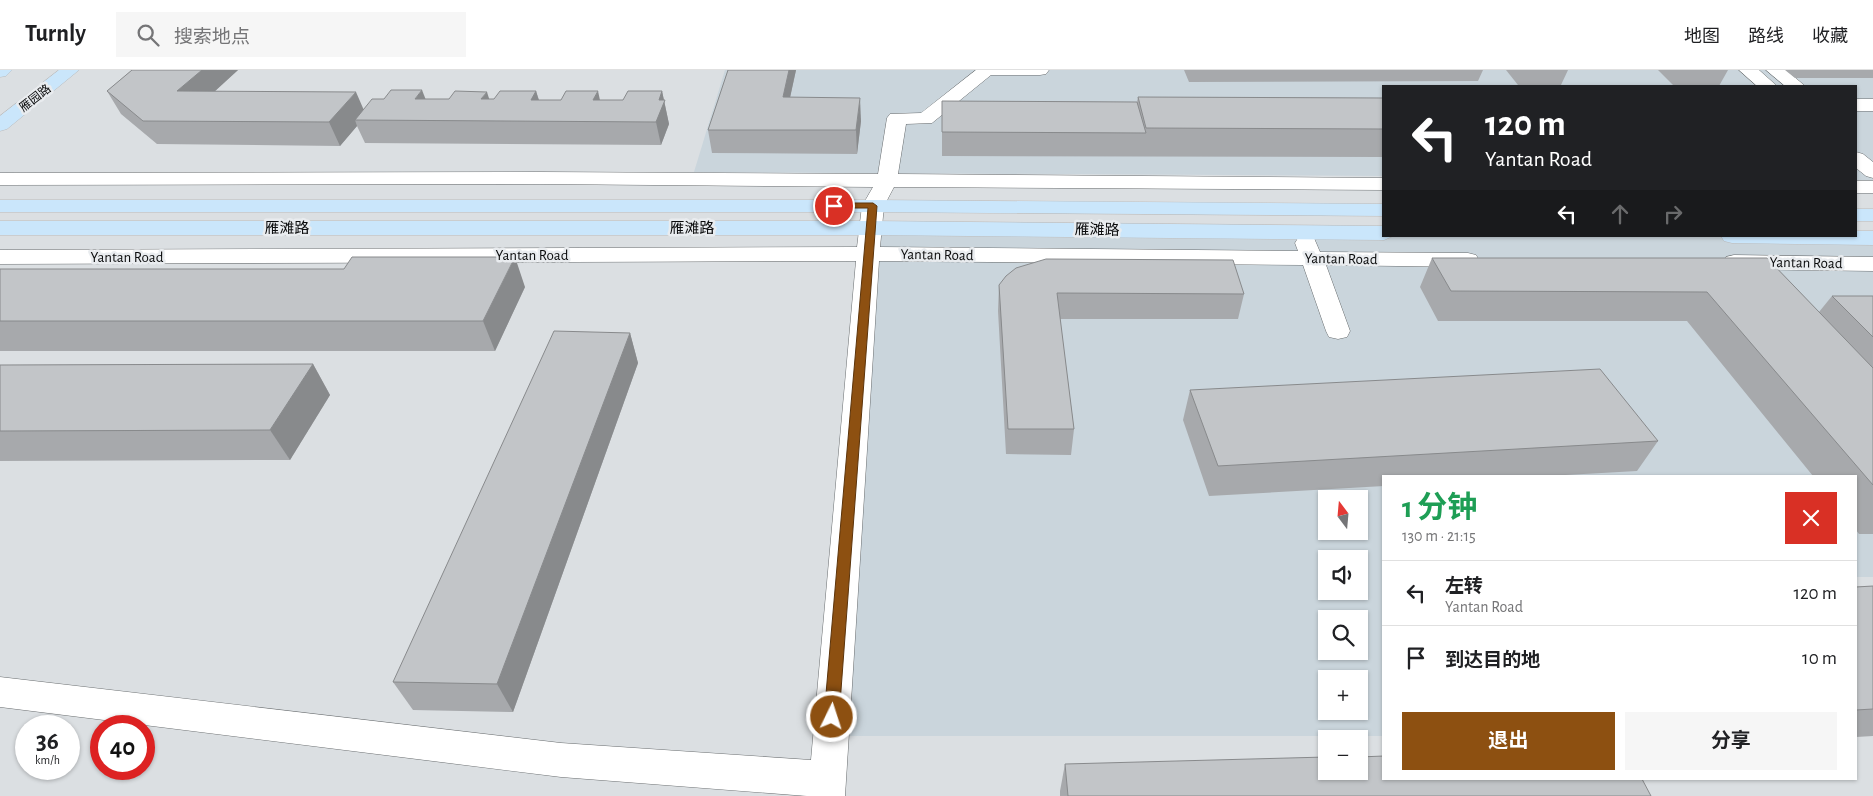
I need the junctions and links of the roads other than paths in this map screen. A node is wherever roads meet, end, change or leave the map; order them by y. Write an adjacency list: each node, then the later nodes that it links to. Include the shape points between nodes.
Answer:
1 (70, 70): 9 (main road, 雁园路)
2 (1040, 70): 13 (street, via 987,70 925,119 897,118)
3 (1748, 70): 5 (street)
4 (1775, 70): 6 (street)
5 (1767, 85)
6 (1795, 85)
7 (1857, 105): 8 (street)
8 (1873, 105)
9 (0, 125)
10 (1857, 159): 11 (street)
11 (1873, 172)
12 (0, 179): 13 (street)
13 (887, 180): 14 (street); 22 (street)
14 (1382, 184)
15 (1857, 187): 16 (street)
16 (1873, 187)
17 (0, 206): 22 (main road, Yantan Road)
18 (1382, 210): 22 (main road, Yantan Road)
19 (1857, 215): 20 (main road)
20 (1873, 215)
21 (0, 228): 22 (main road, 雁滩路)
22 (871, 229): 23 (main road, 雁滩路); 27 (street, Yantan Road); 28 (street, Yantan Road); 34 (street)
23 (1302, 232): 24 (main road, 雁滩路); 28 (street)
24 (1382, 233)
25 (1802, 237): 26 (main road)
26 (1873, 238)
27 (0, 257)
28 (1312, 258): 29 (street, Yantan Road); 32 (street)
29 (1489, 260)
30 (1716, 262): 31 (street, Yantan Road)
31 (1873, 264)
32 (1338, 331)
33 (0, 692): 34 (street, via 561,760)
34 (827, 788)

